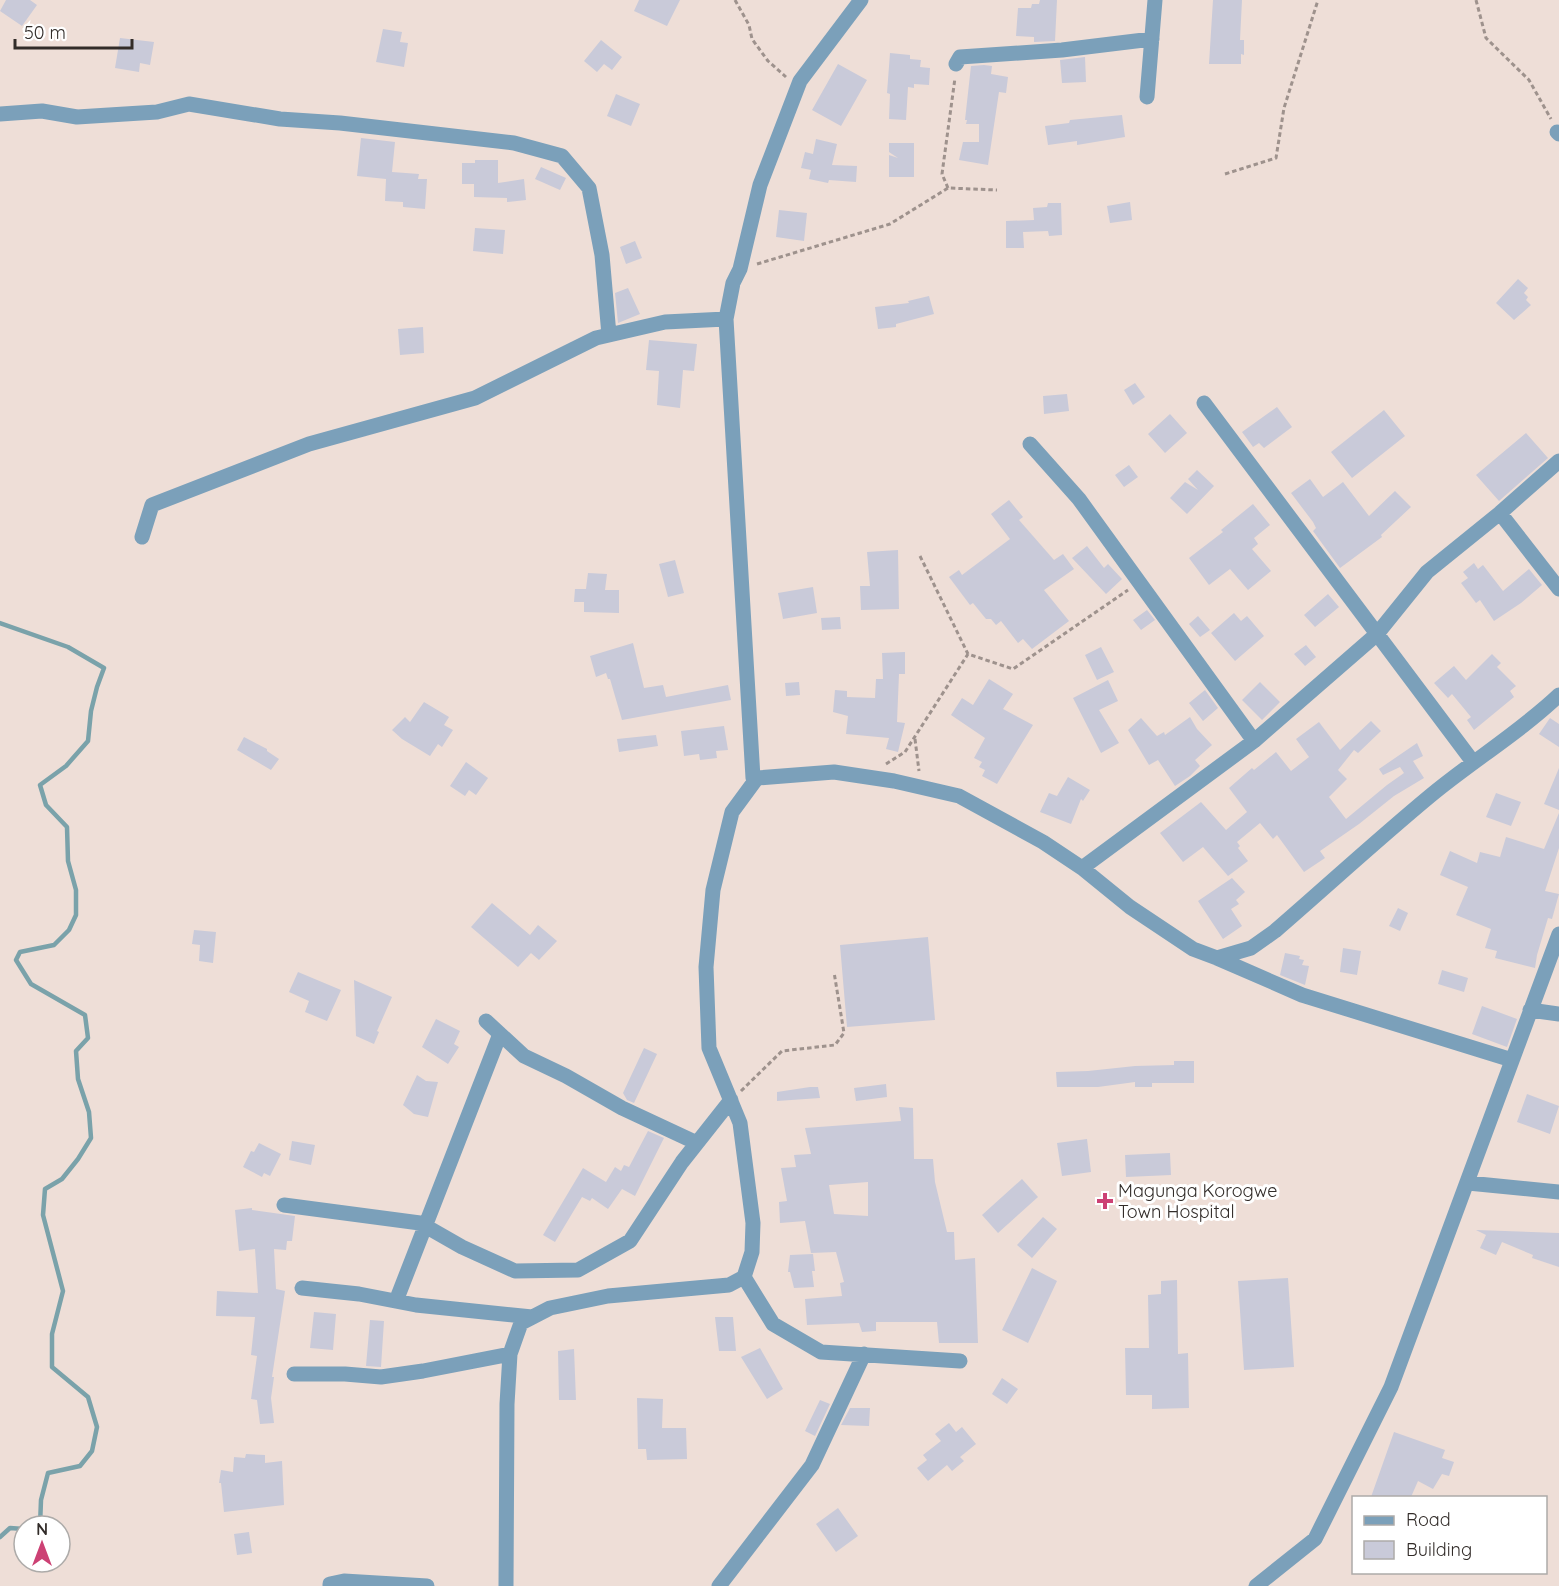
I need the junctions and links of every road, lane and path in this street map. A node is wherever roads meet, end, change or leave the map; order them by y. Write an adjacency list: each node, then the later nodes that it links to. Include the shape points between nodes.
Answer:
1 (735, 0): 8 (path, via 762,54)
2 (861, 0): 8 (street)
3 (1155, 0): 6 (street)
4 (1318, 0): 12 (path, via 1284,108 1276,158)
5 (1476, 0): 11 (path, via 1486,38 1529,80)
6 (1152, 39): 7 (street, via 960,57); 9 (street)
7 (956, 64): 13 (path, via 942,174)
8 (797, 88): 15 (street, via 760,185)
9 (1147, 97)
10 (0, 114): 17 (street, via 42,111 77,117 157,112 189,104 280,119 514,143 562,156 589,188 602,255)
11 (1558, 133)
12 (1225, 174)
13 (948, 188): 14 (path); 15 (path, via 890,224)
14 (997, 190)
15 (740, 269): 16 (street)
16 (726, 319): 17 (street, via 665,322); 33 (street, via 753,778)
17 (609, 335): 22 (street, via 474,398 309,444 152,505)
18 (1204, 403): 26 (street)
19 (1030, 444): 24 (street, via 1079,499)
20 (1559, 461): 21 (street)
21 (1500, 513): 25 (street); 26 (street, via 1427,572)
22 (142, 537)
23 (920, 556): 27 (path)
24 (1139, 582): 27 (path, via 1013,669); 30 (street)
25 (1559, 589)
26 (1377, 634): 30 (street); 31 (street)
27 (968, 654): 29 (path)
28 (1559, 695): 31 (street, via 1532,720)
29 (914, 737): 32 (path, via 905,752); 34 (path)
30 (1254, 741): 35 (street)
31 (1473, 762): 37 (street, via 1275,931 1251,948)
32 (867, 777): 33 (street, via 834,772); 34 (street)
33 (757, 778): 44 (street, via 732,812 713,890 706,967 709,1048)
34 (921, 787): 35 (street, via 959,796)
35 (1082, 868): 37 (street, via 1130,907 1193,949)
36 (1559, 934): 39 (street)
37 (1217, 958): 43 (street, via 1302,995)
38 (834, 972): 44 (path, via 844,1033 836,1045 782,1051)
39 (1530, 1010): 40 (street); 43 (street)
40 (1559, 1014)
41 (486, 1021): 42 (street)
42 (500, 1034): 45 (street, via 524,1056); 49 (street)
43 (1512, 1060): 46 (street)
44 (731, 1100): 45 (street); 50 (street, via 740,1123 753,1222 752,1252)
45 (697, 1143): 49 (street, via 630,1241 578,1270 514,1271)
46 (1468, 1183): 47 (street); 62 (street, via 1391,1387 1315,1539)
47 (1559, 1192)
48 (284, 1204): 49 (street)
49 (424, 1226): 52 (street)
50 (744, 1277): 53 (street, via 729,1285 608,1296 550,1308); 55 (street, via 774,1324 821,1352)
51 (302, 1288): 52 (street)
52 (396, 1301): 53 (street)
53 (532, 1317): 54 (street, via 521,1323)
54 (510, 1354): 57 (street, via 381,1377); 60 (street)
55 (864, 1354): 56 (street); 61 (street, via 812,1465)
56 (960, 1360)
57 (294, 1374)
58 (330, 1586): 59 (street, via 344,1581)
59 (427, 1586)
60 (506, 1586)
61 (719, 1586)
62 (1256, 1586)

